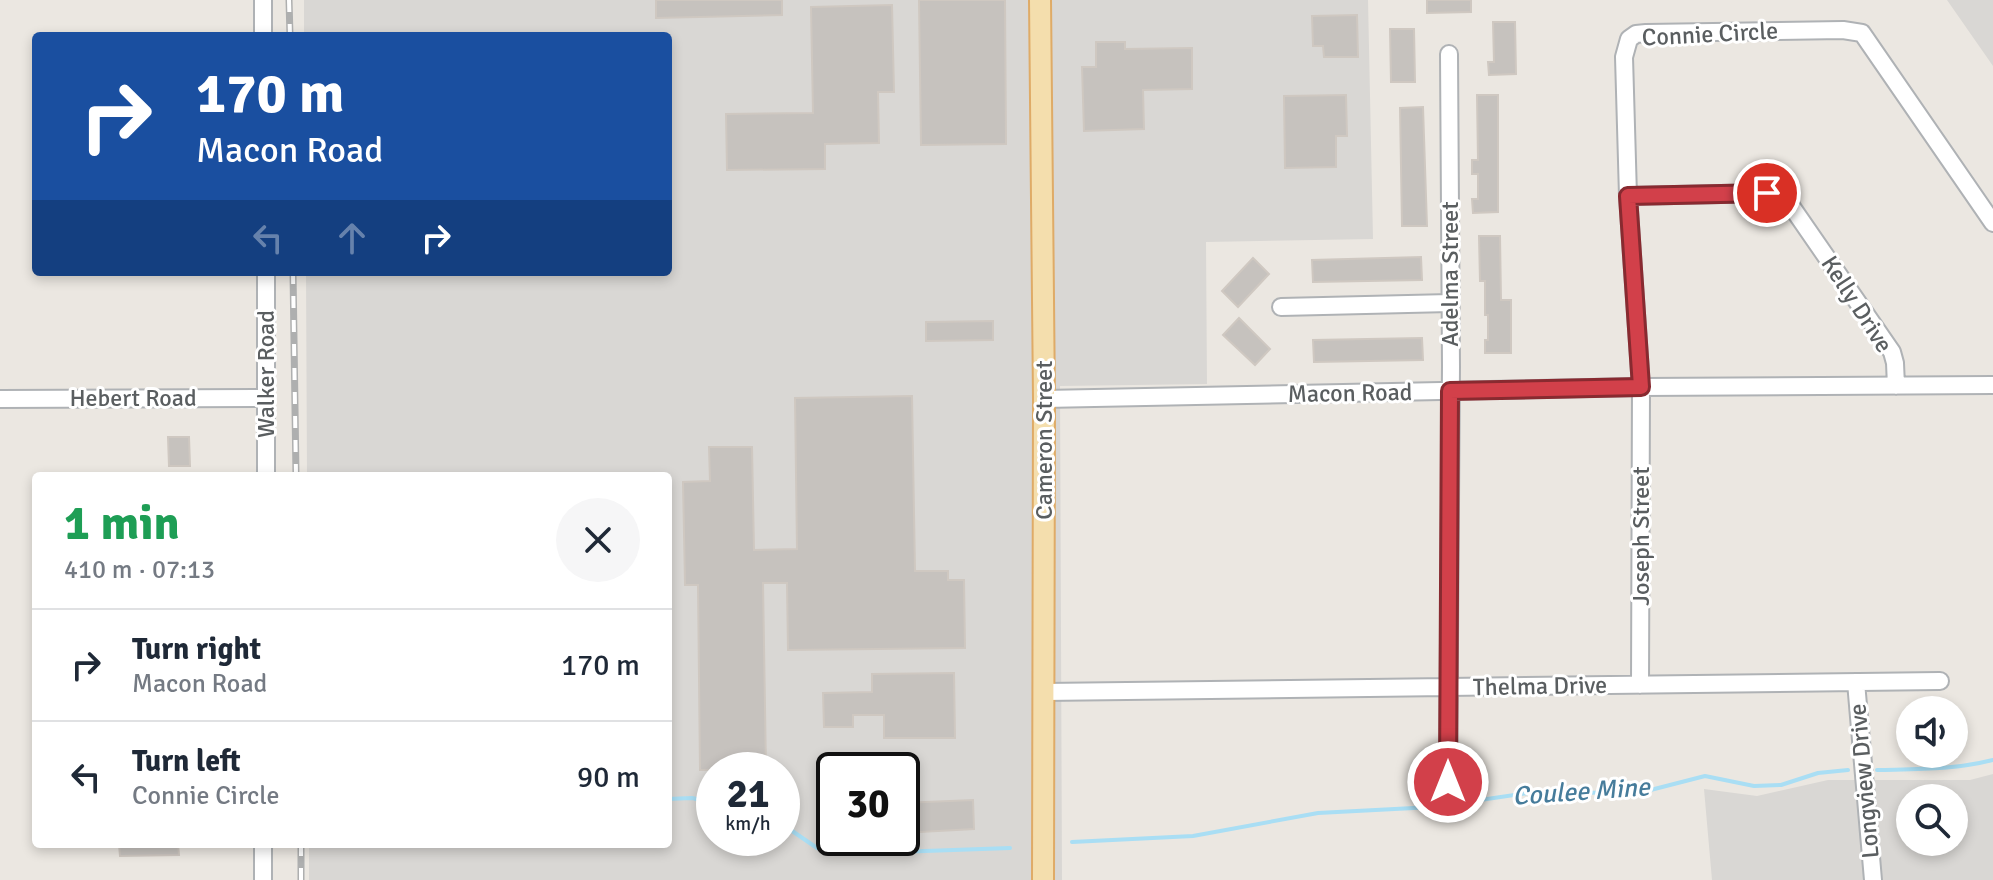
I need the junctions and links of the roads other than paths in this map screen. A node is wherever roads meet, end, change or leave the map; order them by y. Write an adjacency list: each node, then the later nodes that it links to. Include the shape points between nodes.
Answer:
1 (263, 0): 3 (street)
2 (1040, 0): 16 (main road, Cameron Street)
3 (263, 32)
4 (1449, 54): 8 (street, Adelma Street)
5 (1628, 196): 6 (street, Connie Circle, via 1624,57 1629,39 1646,33 1843,30 1868,39); 11 (street, Kelly Drive, via 1767,193 1787,200 1892,352); 12 (street, Connie Circle)
6 (1993, 223)
7 (266, 276): 14 (street, Walker Road)
8 (1450, 303): 9 (street); 13 (street, Adelma Street)
9 (1281, 307)
10 (1993, 385): 11 (street, Macon Road)
11 (1896, 386): 12 (street, Macon Road)
12 (1641, 387): 13 (street, Macon Road); 20 (street, Joseph Street)
13 (1450, 391): 16 (street, Macon Road); 21 (street, Adelma Street)
14 (266, 398): 15 (street, Hebert Road); 17 (street, Walker Road)
15 (0, 399)
16 (1044, 399): 22 (main road, Cameron Street)
17 (266, 472)
18 (1940, 681): 19 (street, Thelma Drive)
19 (1856, 682): 20 (street, Thelma Drive); 27 (street, Longview Drive)
20 (1640, 685): 21 (street, Thelma Drive)
21 (1448, 688): 22 (street, Thelma Drive); 23 (street, Adelma Street)
22 (1044, 692): 26 (main road, Cameron Street)
23 (1448, 782)
24 (263, 848): 25 (street)
25 (263, 880)
26 (1043, 880)
27 (1873, 880)

